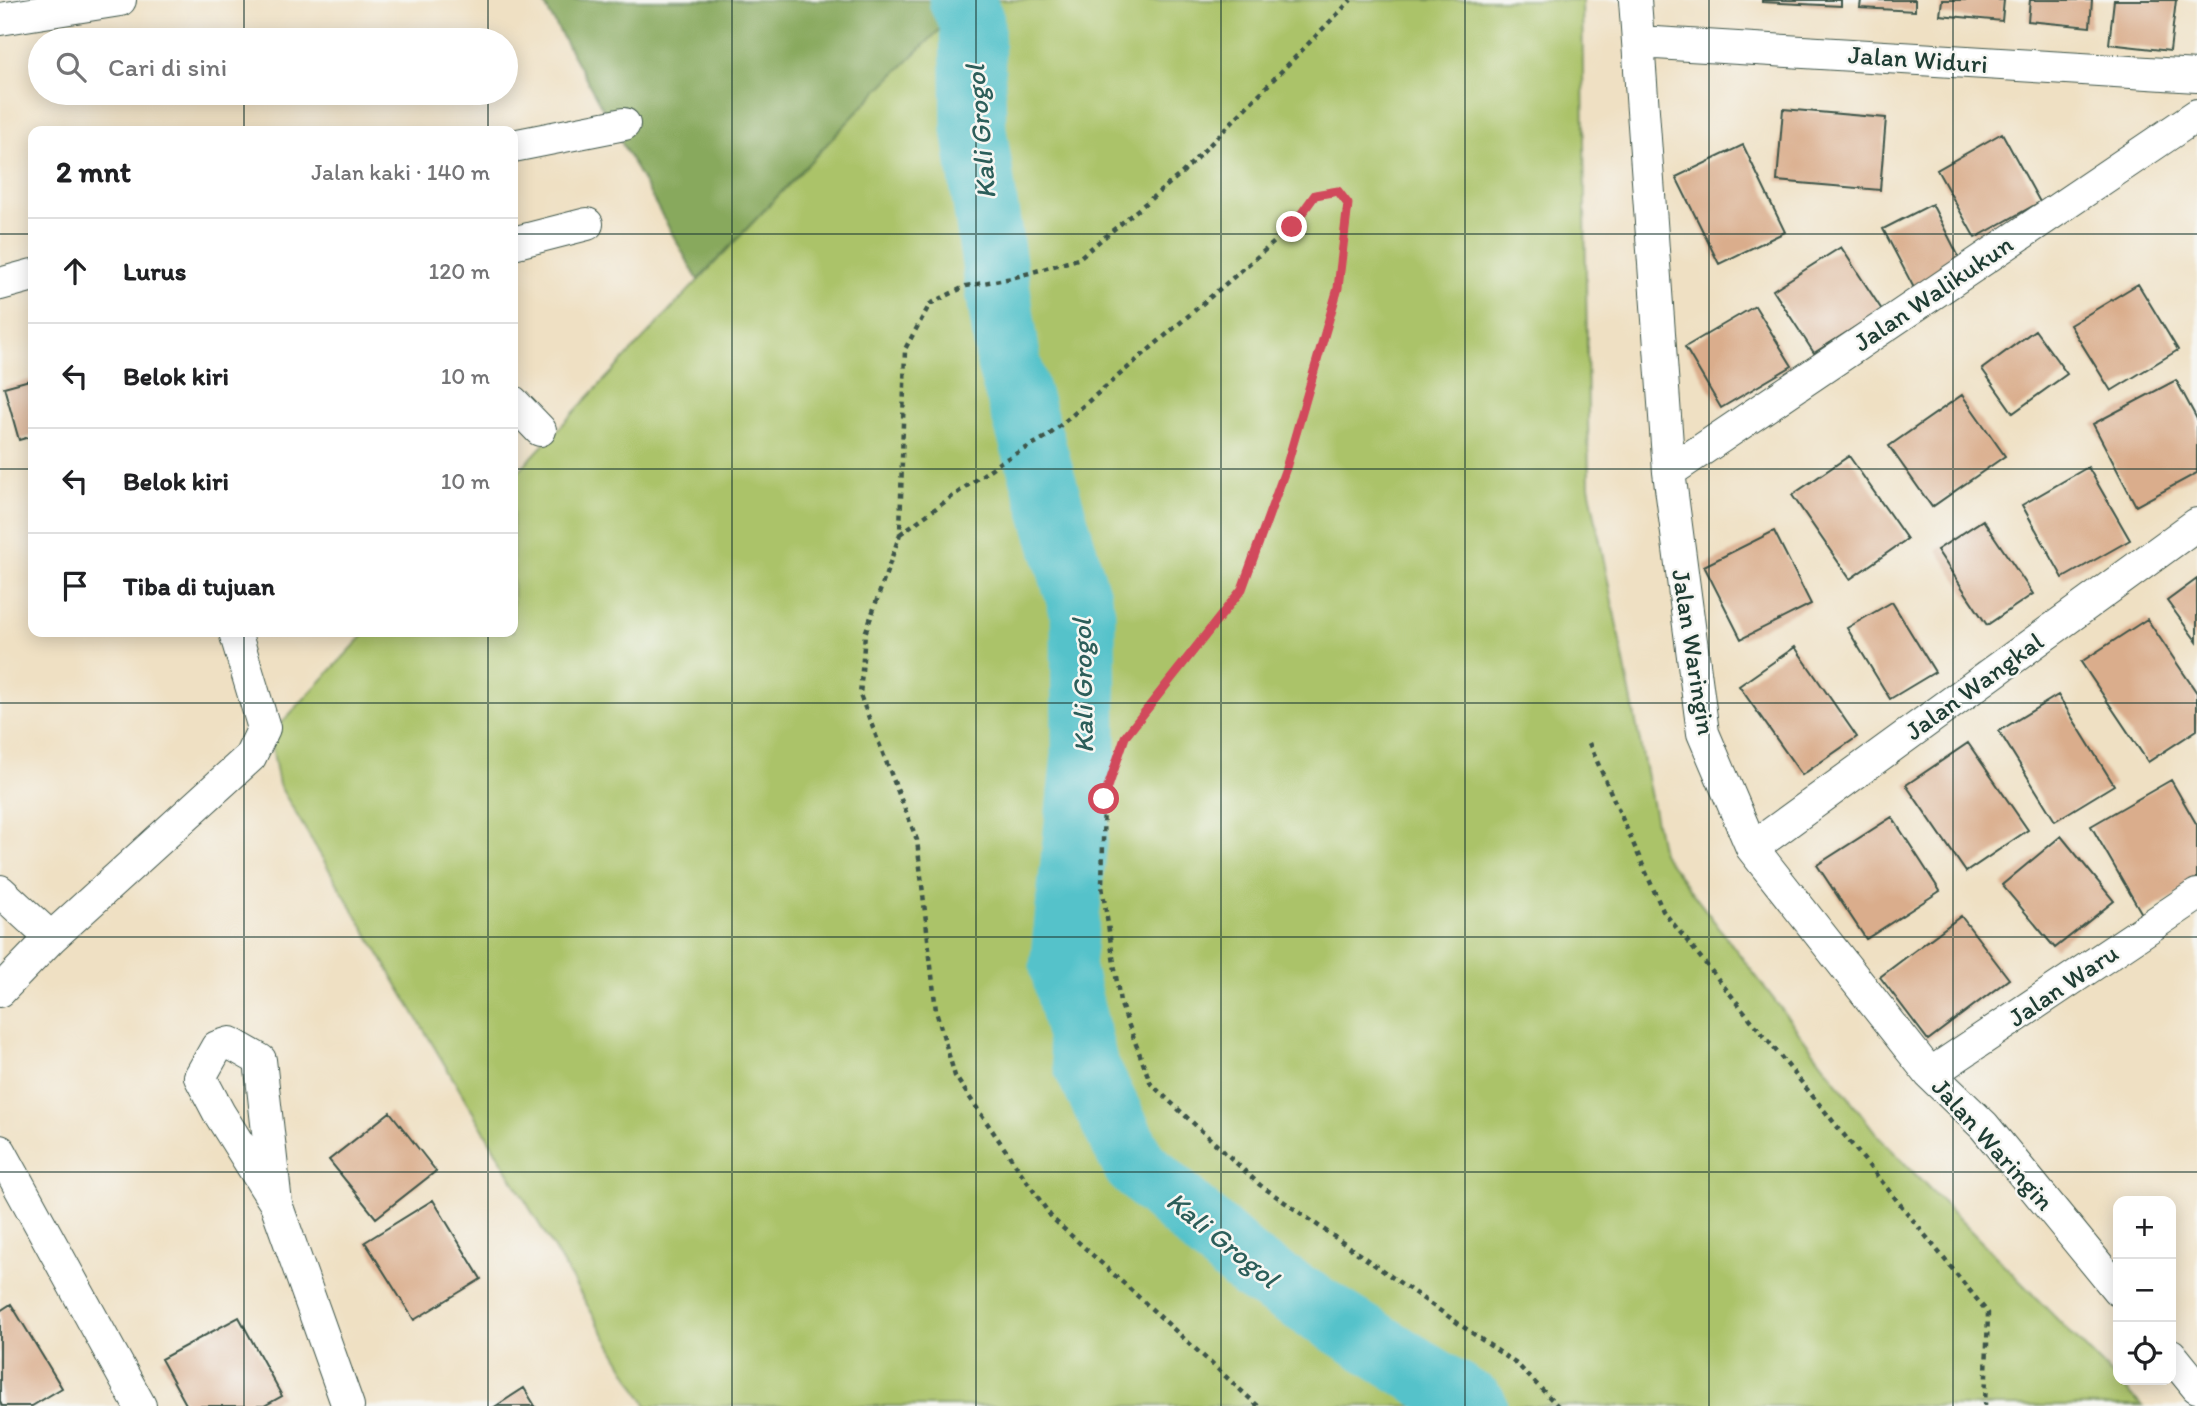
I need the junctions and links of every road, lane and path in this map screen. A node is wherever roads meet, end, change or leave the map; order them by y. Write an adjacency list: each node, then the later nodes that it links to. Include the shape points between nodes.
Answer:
1 (120, 0): 4 (street)
2 (1351, 0): 18 (path, via 1182,173 1078,259 966,286 930,304 905,349)
3 (1635, 0): 5 (street, Jalan Waringin)
4 (0, 19)
5 (1639, 42): 6 (street, Jalan Widuri); 16 (street, Jalan Waringin)
6 (2197, 76)
7 (2197, 115): 16 (street, Jalan Walikukun)
8 (624, 124): 9 (street)
9 (518, 145)
10 (587, 224): 11 (street)
11 (518, 242)
12 (28, 276): 13 (street)
13 (0, 284)
14 (518, 407): 15 (street)
15 (540, 430)
16 (1669, 472): 21 (street, Jalan Waringin, via 1703,733)
17 (2197, 524): 21 (street, Jalan Wangkal)
18 (900, 534): 34 (path, via 864,634 860,695 917,839 936,1011 955,1076 1052,1218); 35 (path, via 999,463 1048,436 1292,227 1315,195 1338,191 1348,204 1338,288 1286,468 1242,589 1125,737 1104,799 1102,886 1120,1002 1151,1084 1250,1176 1518,1365)
19 (237, 637): 24 (street, via 264,728 250,757)
20 (1589, 743): 36 (path, via 1664,911 1988,1313)
21 (1752, 848): 26 (street, Jalan Waringin)
22 (0, 891): 24 (street)
23 (2197, 895): 26 (street, Jalan Waru)
24 (51, 939): 25 (street)
25 (0, 991)
26 (1930, 1074): 29 (street, Jalan Waringin, via 1984,1126)
27 (0, 1151): 32 (street)
28 (276, 1204): 33 (street)
29 (2113, 1284)
30 (2176, 1360): 31 (street)
31 (2197, 1387)
32 (136, 1404)
33 (348, 1406)
34 (1258, 1406)
35 (1558, 1406)
36 (1985, 1406)

